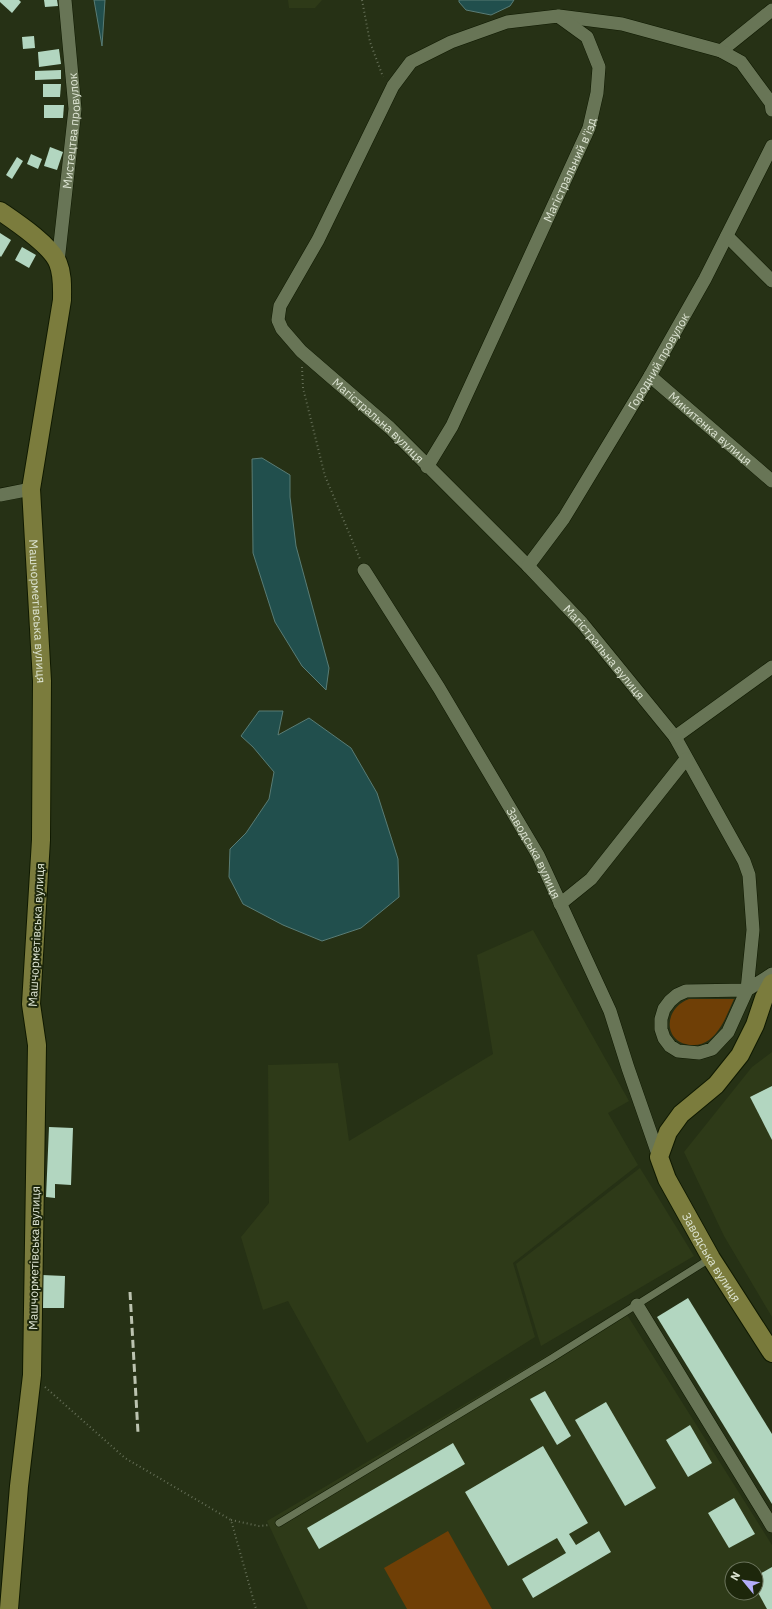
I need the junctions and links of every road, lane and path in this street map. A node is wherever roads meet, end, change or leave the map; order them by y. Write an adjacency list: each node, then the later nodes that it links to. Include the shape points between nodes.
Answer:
1 (65, 0): 11 (street, Мистецтва провулок, via 75,109)
2 (362, 0): 6 (path, via 370,42 382,76)
3 (772, 10): 5 (street)
4 (558, 16): 5 (street, via 622,24); 6 (street, Магістральна вулиця, via 507,22 451,42 412,62); 15 (street, Магістральний в'їзд, via 587,37 599,67 597,93 589,128 452,426)
5 (721, 51): 7 (street, via 741,62 771,103)
6 (393, 86): 13 (street, Магістральна вулиця, via 318,240 280,306 278,320 282,329)
7 (772, 110)
8 (772, 146): 10 (street, Городний провулок)
9 (0, 211): 11 (street, via 35,237)
10 (727, 236): 12 (street); 14 (street, Городний провулок)
11 (58, 262): 17 (street, Машчорметівська вулиця, via 62,279 62,300)
12 (772, 281)
13 (301, 351): 15 (street, Магістральна вулиця, via 390,428); 20 (path, via 303,388 325,476)
14 (650, 376): 16 (street, Микитенка вулиця); 19 (street, Городний провулок, via 564,518)
15 (427, 467): 19 (street, Магістральна вулиця)
16 (772, 481)
17 (31, 489): 18 (street); 32 (street, Машчорметівська вулиця, via 42,681 41,840 31,1004 37,1045)
18 (0, 495)
19 (528, 566): 22 (street, Магістральна вулиця, via 582,623)
20 (364, 570): 24 (street, Заводська вулиця, via 439,688 538,855)
21 (772, 667): 22 (street)
22 (675, 737): 23 (street, Магістральна вулиця)
23 (686, 759): 24 (street, via 592,880); 27 (street, Магістральна вулиця, via 736,845 749,875 753,930)
24 (560, 904): 28 (street, Заводська вулиця, via 610,1011)
25 (772, 974): 27 (street)
26 (772, 983): 28 (street, via 740,1055 716,1085 681,1114 668,1132)
27 (747, 990): 27 (street, via 686,991 677,995 664,1009 661,1019 664,1038 678,1051 699,1053 712,1049 728,1032)
28 (659, 1157): 29 (street, Заводська вулиця, via 667,1179)
29 (711, 1258): 30 (lane); 31 (street, Заводська вулиця)
30 (637, 1305): 34 (lane); 35 (street)
31 (772, 1353)
32 (32, 1376): 33 (path, via 125,1458); 36 (street, Машчорметівська вулиця, via 19,1486)
33 (231, 1520): 34 (path, via 259,1526); 37 (path)
34 (279, 1523)
35 (772, 1526)
36 (9, 1609)
37 (256, 1609)

